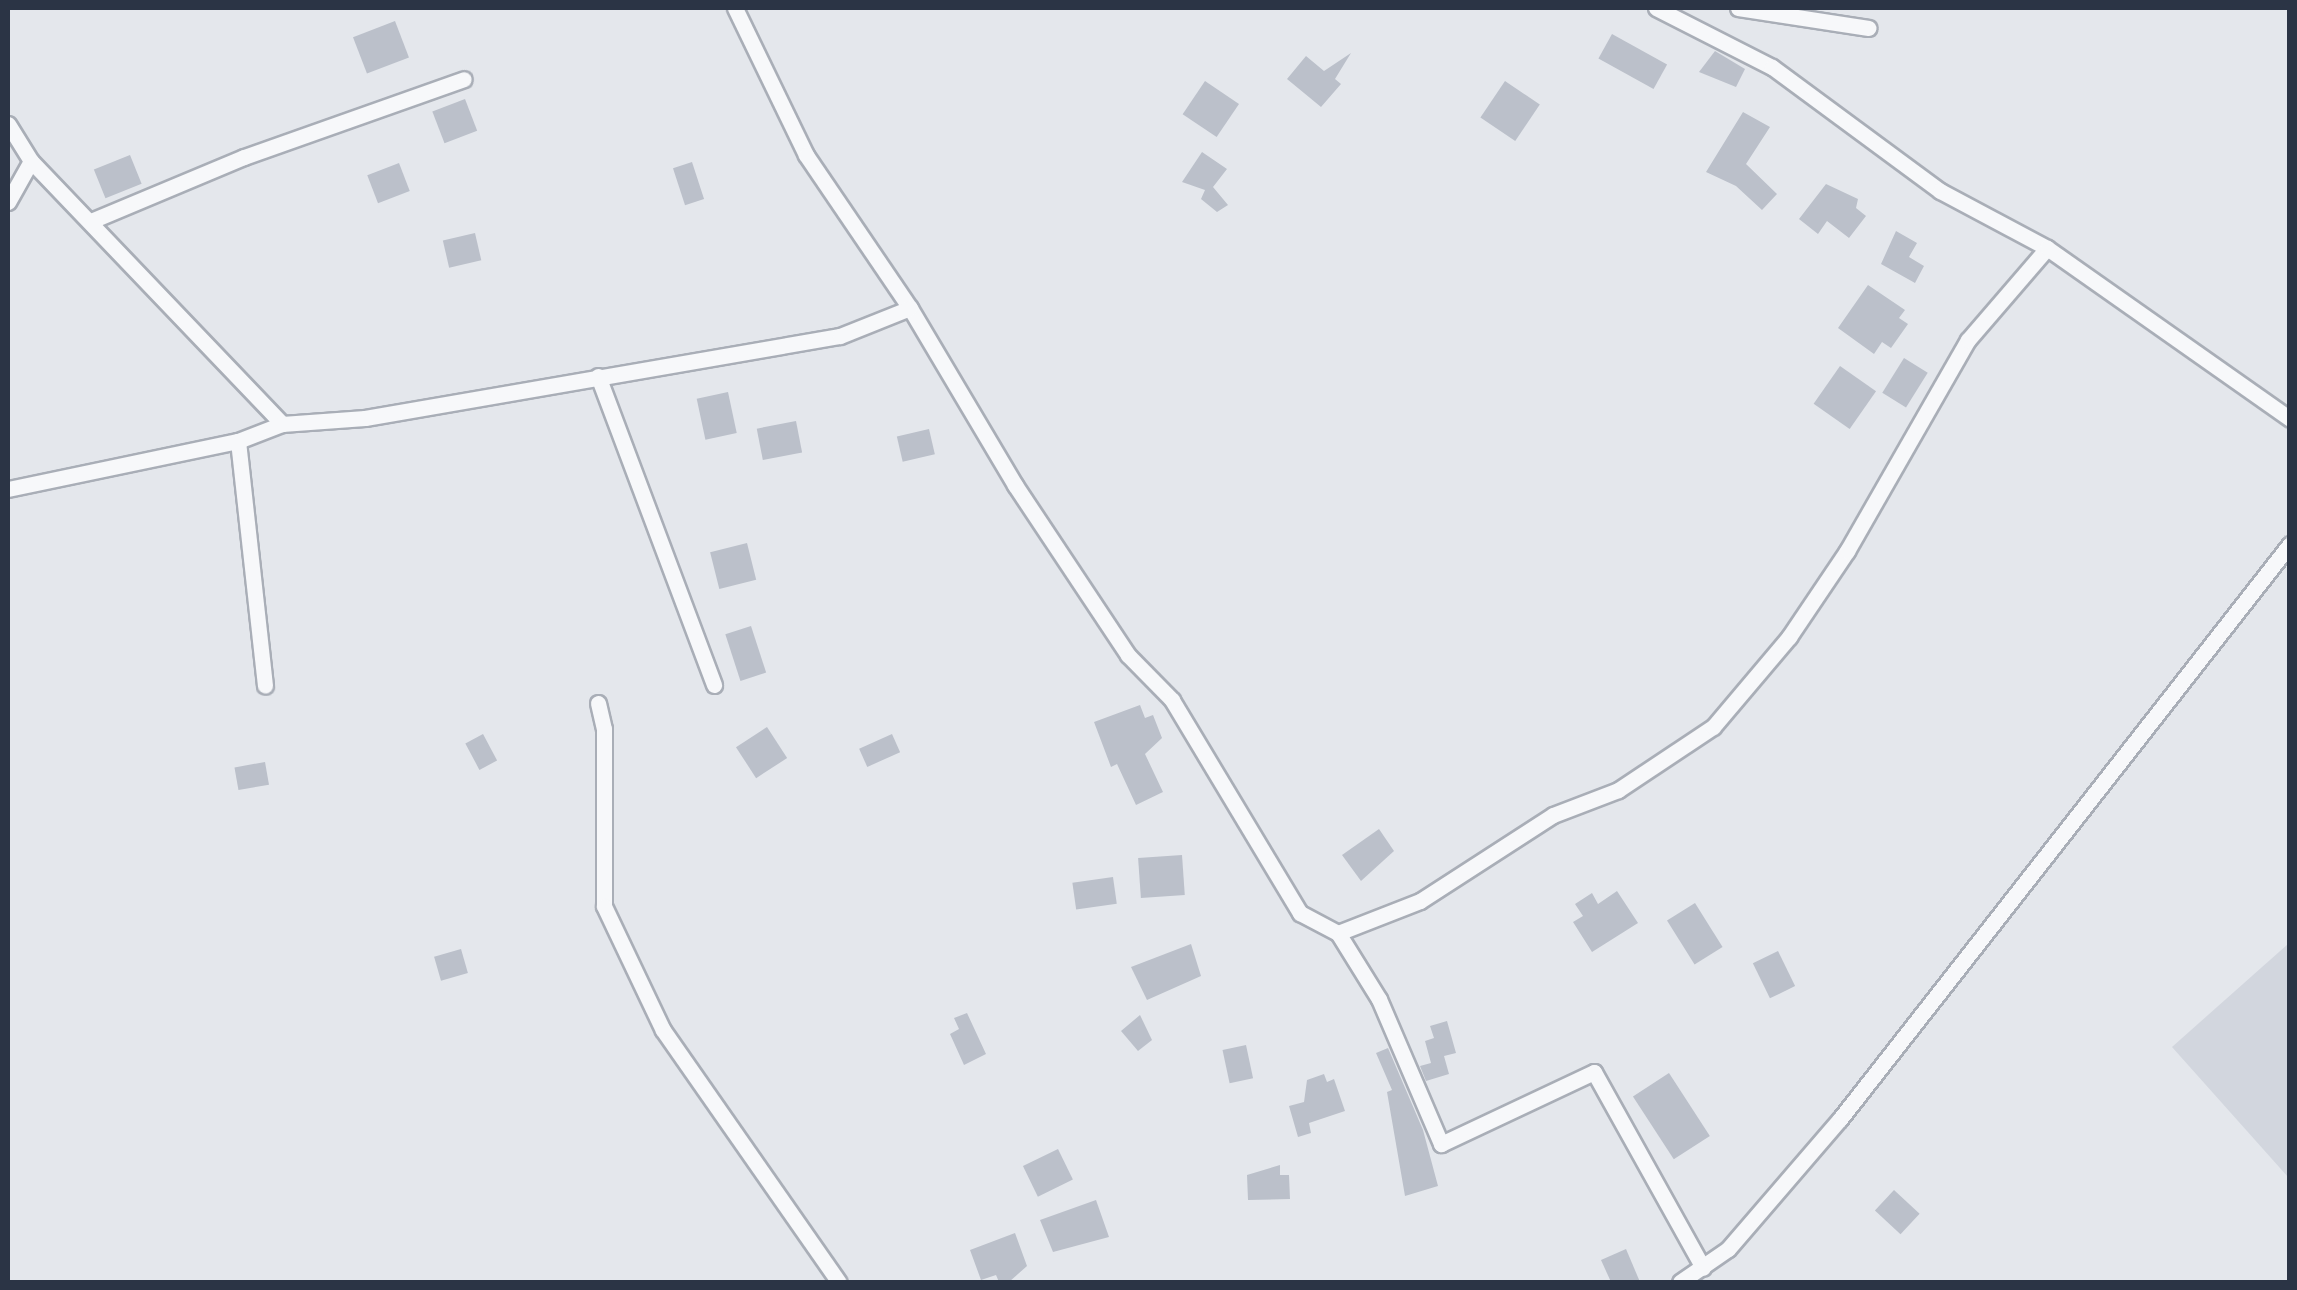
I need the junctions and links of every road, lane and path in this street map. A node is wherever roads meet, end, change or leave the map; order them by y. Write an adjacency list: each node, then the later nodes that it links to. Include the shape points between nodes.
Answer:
1 (735, 8): 11 (street, via 806,155)
2 (1738, 8): 4 (street)
3 (1668, 9): 10 (street, via 1772,67 1940,190)
4 (1868, 28)
5 (464, 78): 9 (street)
6 (8, 124): 7 (street)
7 (31, 161): 8 (street); 9 (street)
8 (8, 202)
9 (91, 221): 14 (street)
10 (2048, 248): 13 (street); 21 (street, via 1968,340 1837,565 1789,638 1714,727 1618,790 1553,815 1420,901)
11 (910, 308): 12 (street, via 840,336); 21 (street, via 1128,655 1172,700 1300,913)
12 (598, 376): 14 (street, via 365,418); 18 (street)
13 (2290, 419)
14 (282, 424): 15 (street)
15 (238, 441): 16 (street); 19 (street)
16 (8, 489)
17 (2290, 544): 22 (street, via 1840,1119)
18 (714, 685)
19 (265, 686)
20 (598, 703): 23 (street, via 604,729 604,906 662,1030)
21 (1338, 933): 22 (street, via 1378,998 1441,1144 1594,1072)
22 (1703, 1268): 24 (street)
23 (839, 1282)
24 (1680, 1282)

